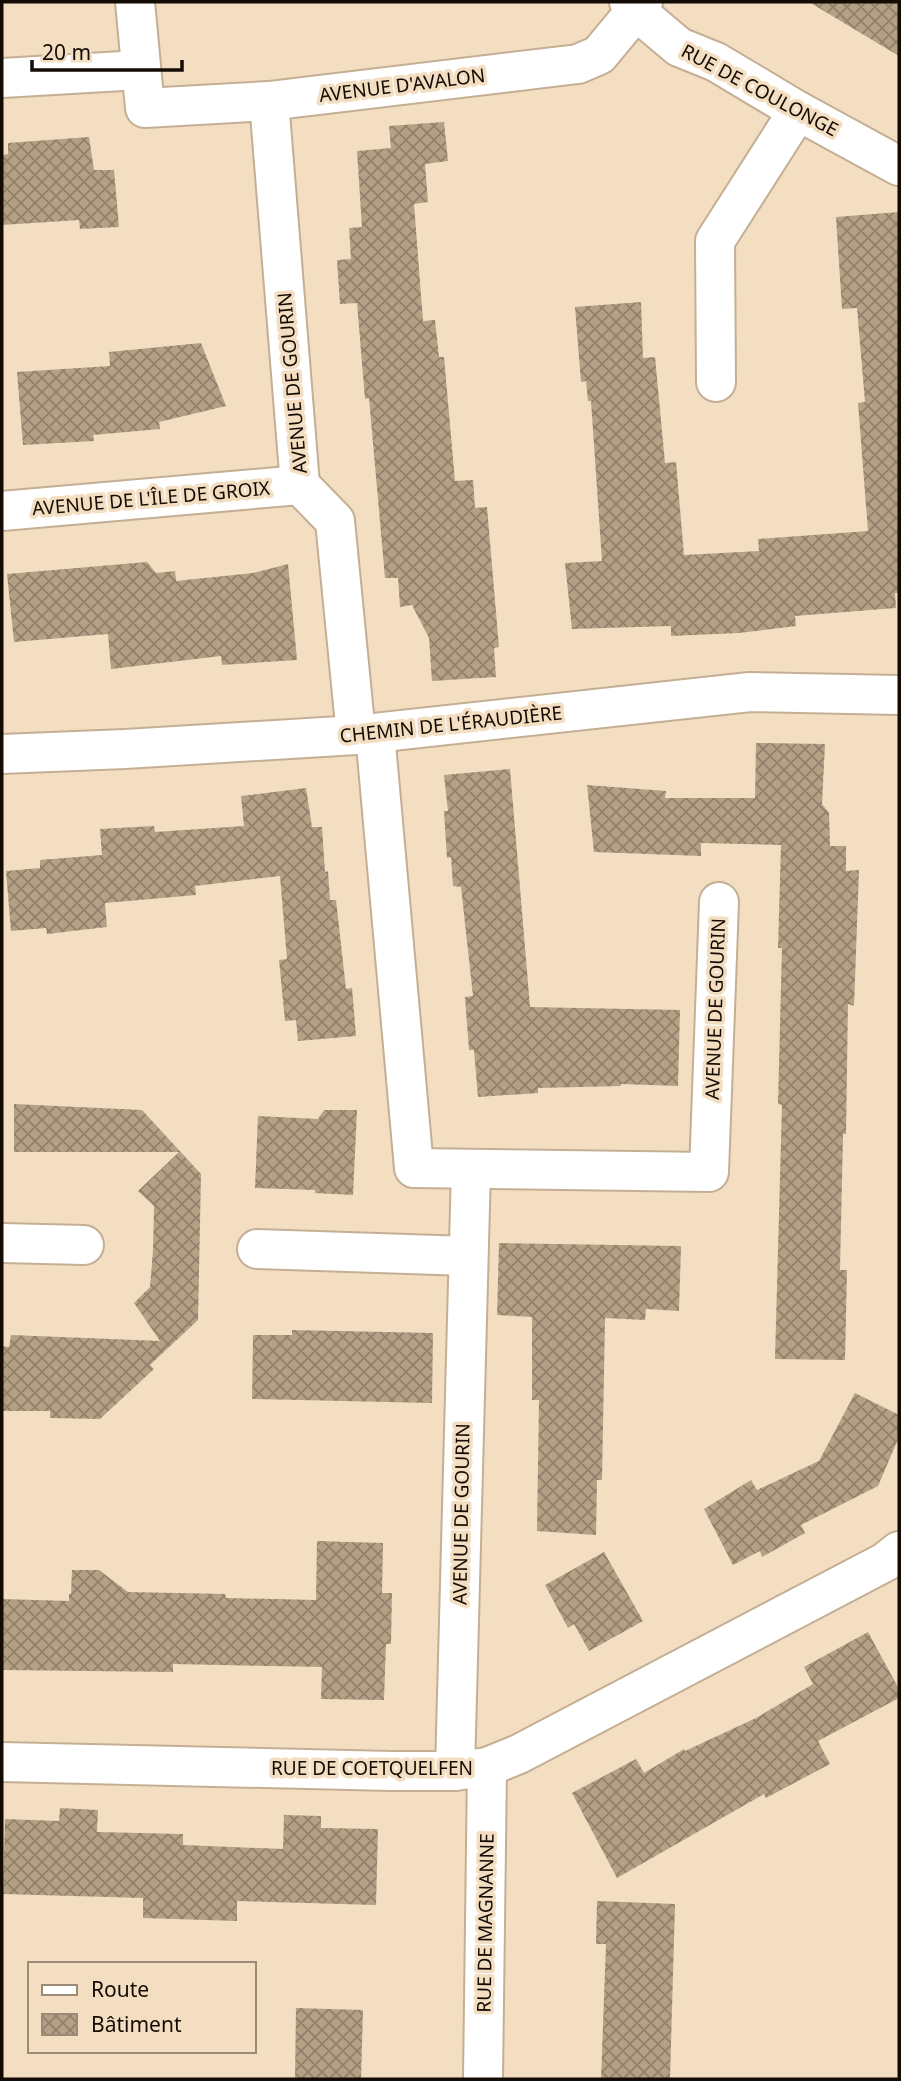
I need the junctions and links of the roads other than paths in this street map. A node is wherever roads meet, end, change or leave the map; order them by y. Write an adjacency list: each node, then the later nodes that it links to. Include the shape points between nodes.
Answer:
1 (135, 2): 3 (street)
2 (636, 4): 5 (street, AVENUE D'AVALON, via 598,55 578,64); 6 (street, RUE DE COULONGE, via 679,47 716,62)
3 (140, 70): 4 (street); 5 (street, AVENUE D'AVALON, via 145,108)
4 (2, 78)
5 (269, 101): 9 (street, AVENUE DE GOURIN)
6 (798, 111): 7 (street, RUE DE COULONGE); 8 (street, via 715,241)
7 (899, 166)
8 (716, 382)
9 (300, 485): 10 (street, AVENUE DE L'ÎLE DE GROIX); 12 (street, AVENUE DE GOURIN, via 335,521)
10 (2, 511)
11 (899, 695): 12 (street, CHEMIN DE L'ÉRAUDIÈRE, via 750,692)
12 (366, 734): 13 (street, CHEMIN DE L'ÉRAUDIÈRE); 15 (street, AVENUE DE GOURIN, via 414,1168)
13 (2, 754)
14 (719, 902): 15 (street, AVENUE DE GOURIN, via 709,1172)
15 (471, 1169): 19 (street, AVENUE DE GOURIN)
16 (2, 1243): 17 (street)
17 (84, 1245)
18 (257, 1249): 19 (street)
19 (468, 1256): 22 (street, AVENUE DE GOURIN)
20 (894, 1568): 22 (street, RUE DE COETQUELFEN, via 519,1754)
21 (2, 1762): 22 (street, RUE DE COETQUELFEN)
22 (471, 1769): 23 (street, RUE DE MAGNANNE)
23 (483, 2079)

